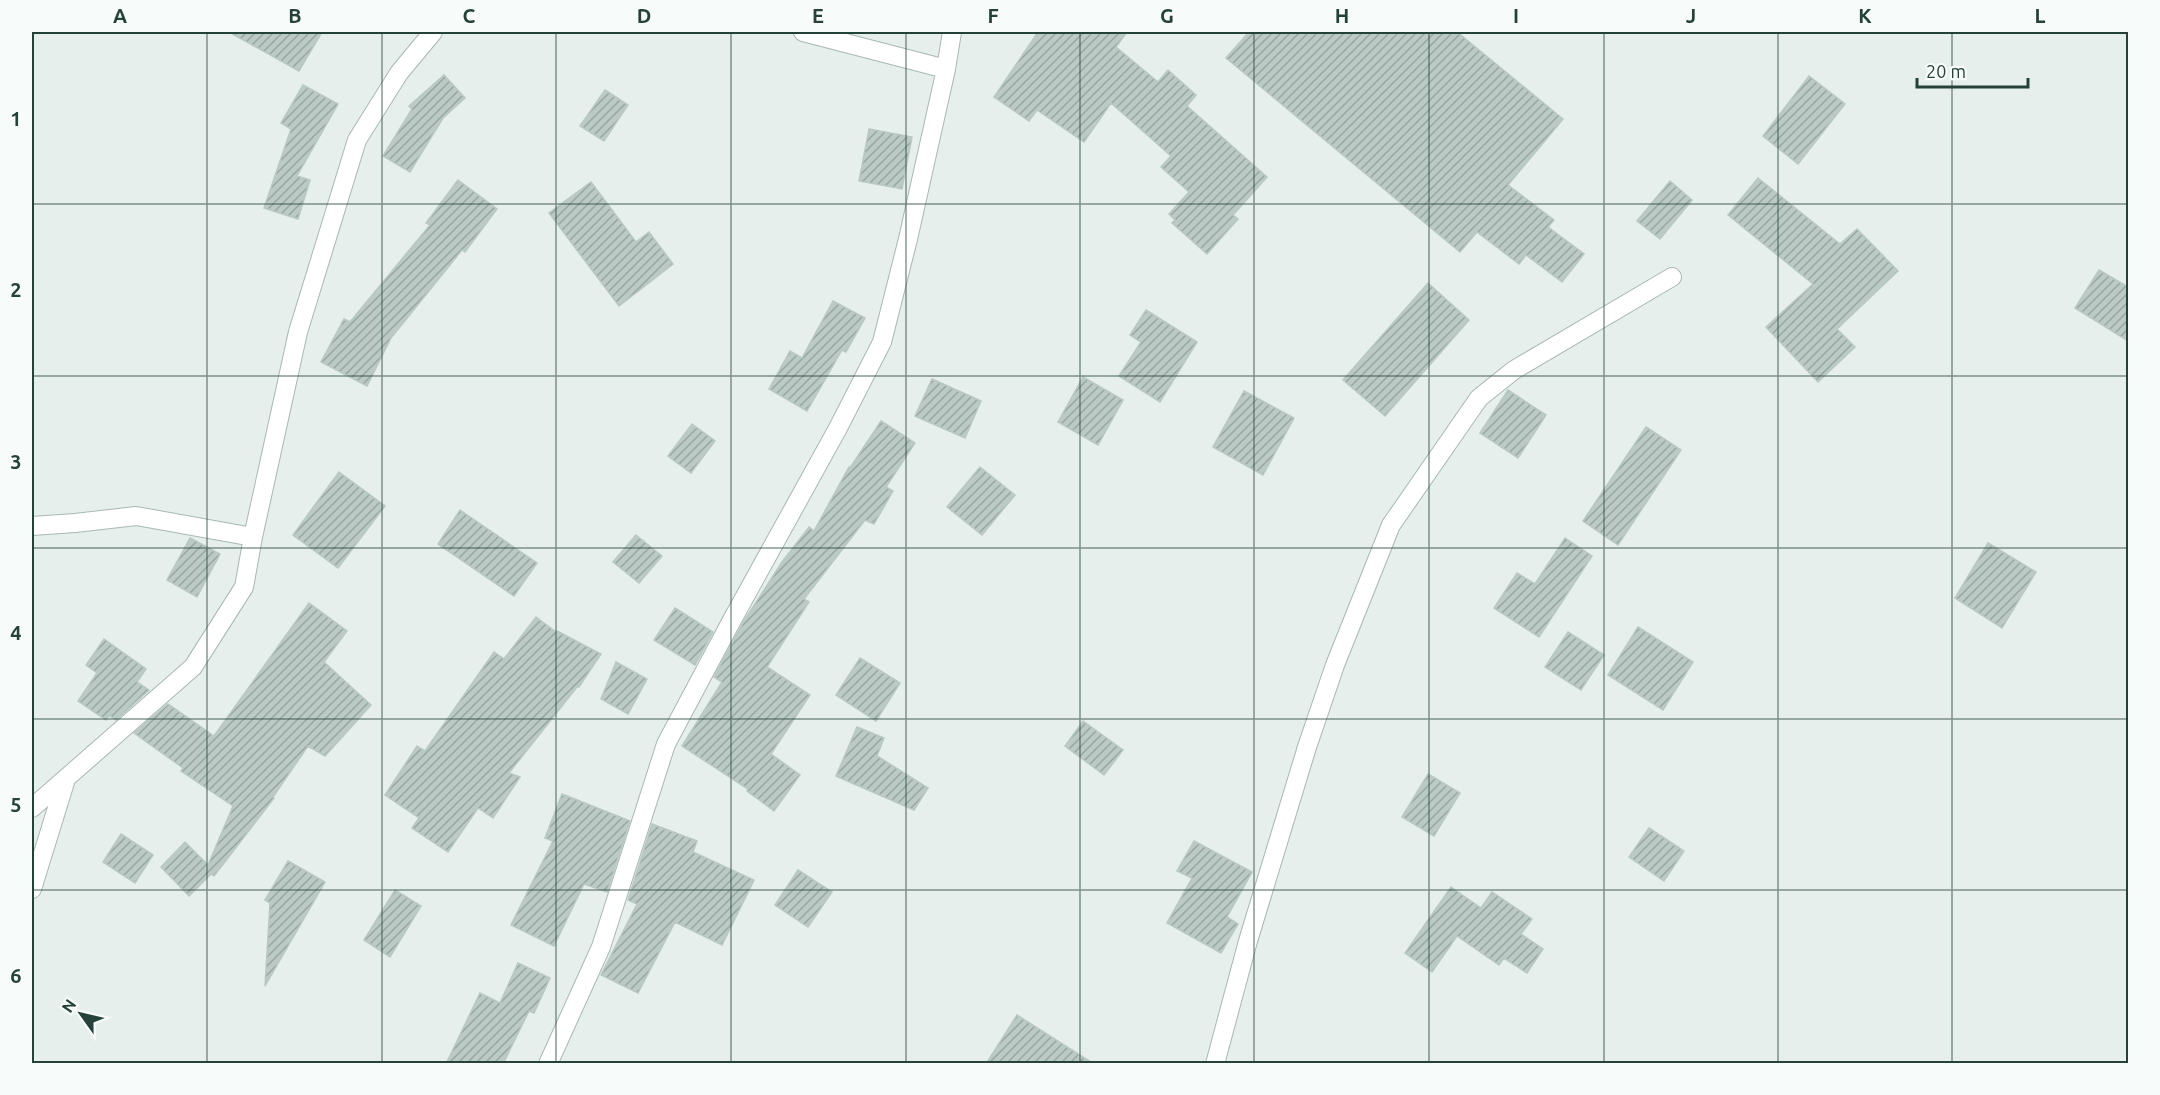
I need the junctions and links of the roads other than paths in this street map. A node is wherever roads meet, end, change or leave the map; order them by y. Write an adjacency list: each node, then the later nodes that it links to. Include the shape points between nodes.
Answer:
1 (433, 32): 7 (street, via 399,73 357,140 298,332)
2 (803, 32): 4 (street)
3 (952, 32): 4 (street)
4 (945, 69): 11 (street, via 882,342 666,744 601,947)
5 (1672, 277): 12 (street, via 1514,370 1479,398 1392,525 1335,665 1307,747)
6 (32, 526): 7 (street, via 136,516)
7 (253, 537): 8 (street, via 244,587 193,667)
8 (66, 779): 9 (street); 10 (street)
9 (32, 808)
10 (32, 889)
11 (548, 1064)
12 (1215, 1064)

